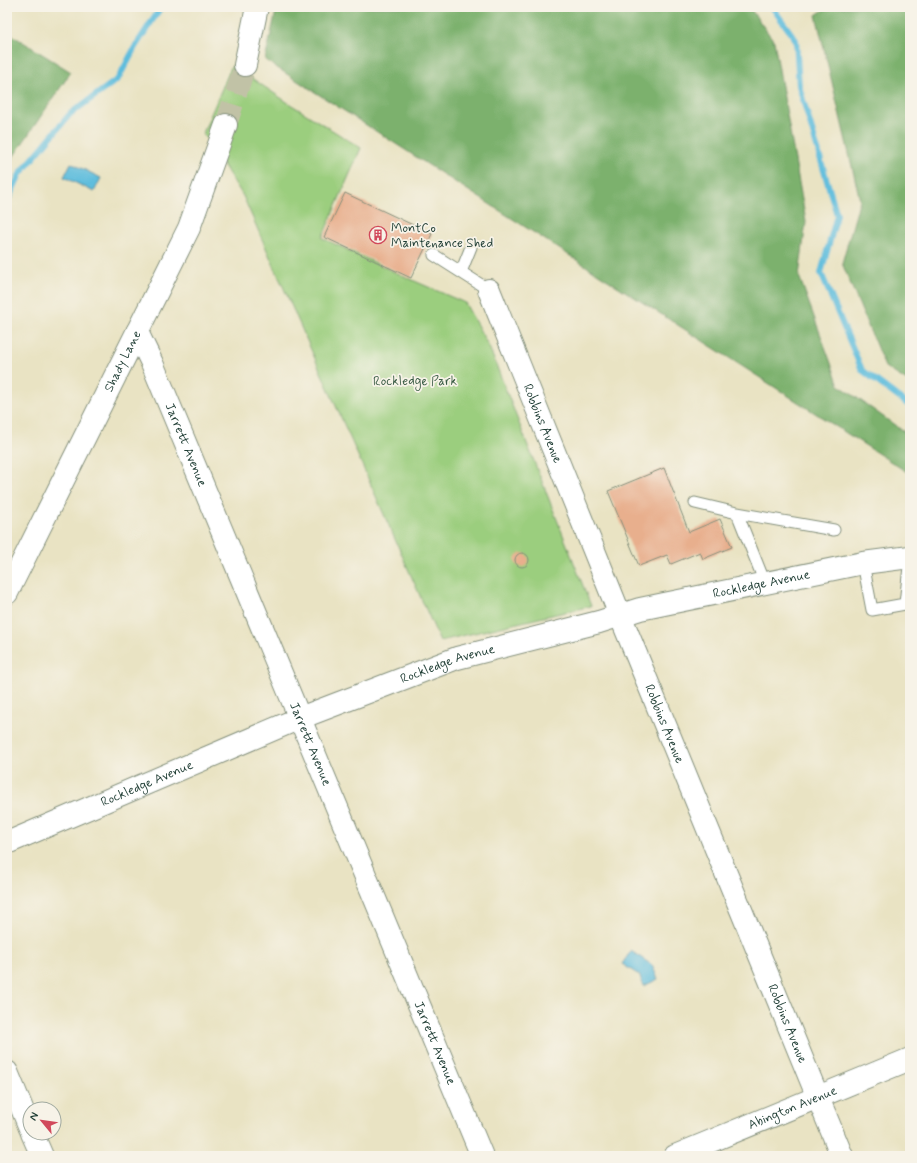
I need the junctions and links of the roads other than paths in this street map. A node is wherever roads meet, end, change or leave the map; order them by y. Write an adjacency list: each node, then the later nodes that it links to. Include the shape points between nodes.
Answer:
1 (257, 7): 2 (street)
2 (245, 65)
3 (226, 124): 8 (street, Shady Lane, via 189,228)
4 (471, 247): 6 (lane)
5 (434, 255): 6 (lane)
6 (461, 272): 7 (lane)
7 (489, 290): 16 (street, Robbins Avenue)
8 (137, 332): 15 (street, Shady Lane); 17 (street, Jarrett Avenue)
9 (695, 503): 10 (lane)
10 (737, 513): 11 (lane); 14 (lane)
11 (834, 530)
12 (910, 557): 13 (street, Rockledge Avenue); 13 (lane, via 906,604 872,610)
13 (863, 563): 14 (street, Rockledge Avenue)
14 (765, 583): 16 (street, Rockledge Avenue)
15 (7, 593)
16 (620, 615): 17 (street, Rockledge Avenue, via 457,658); 21 (street, Robbins Avenue)
17 (300, 718): 18 (street, Rockledge Avenue); 25 (street, Jarrett Avenue)
18 (7, 843)
19 (910, 1059): 21 (street, Abington Avenue)
20 (7, 1072): 22 (street)
21 (818, 1096): 26 (street, Abington Avenue); 27 (street, Robbins Avenue)
22 (22, 1109)
23 (35, 1141): 24 (street)
24 (42, 1156)
25 (482, 1156)
26 (675, 1156)
27 (842, 1156)

